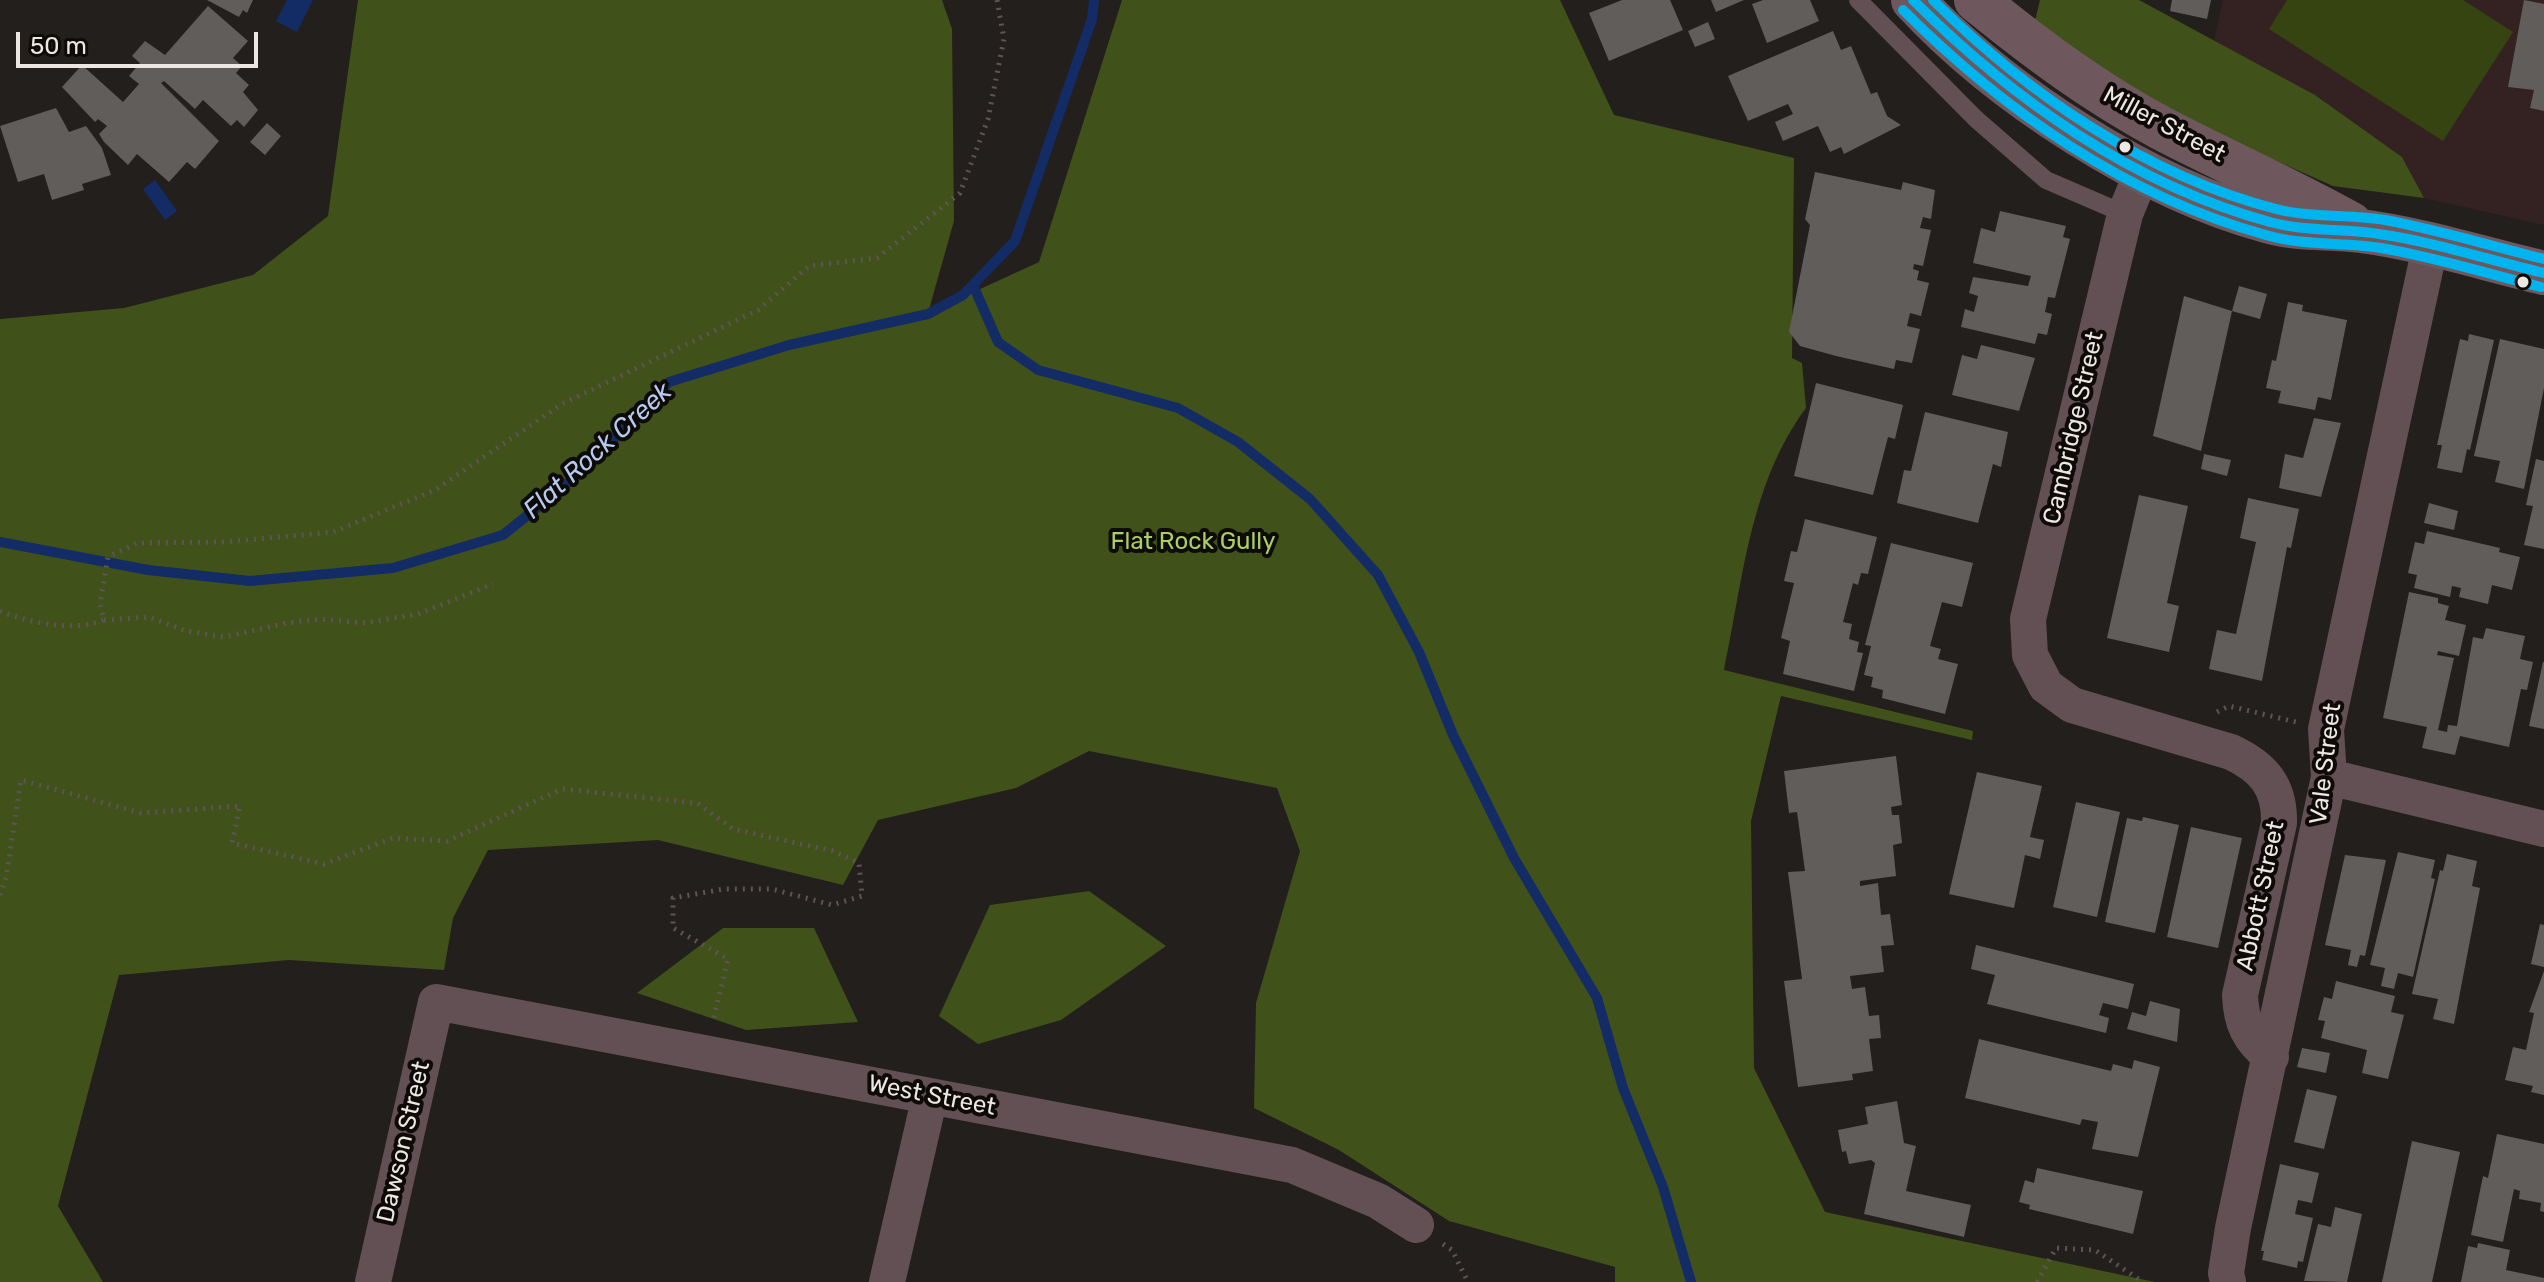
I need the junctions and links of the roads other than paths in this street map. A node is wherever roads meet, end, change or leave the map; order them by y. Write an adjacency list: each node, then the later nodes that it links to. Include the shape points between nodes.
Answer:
1 (1858, 0): 7 (lane, via 1976,119 2046,180)
2 (1913, 0): 4 (main road, Miller Street)
3 (1976, 0): 5 (main road, Miller Street, via 2041,54)
4 (1962, 20): 6 (main road, Miller Street, via 2020,94)
5 (2161, 127): 6 (main road); 8 (main road, Miller Street)
6 (2143, 170): 7 (street, Cambridge Street); 8 (main road, Miller Street, via 2272,223)
7 (2125, 214): 11 (street, Cambridge Street, via 2028,619 2030,655)
8 (2363, 231): 9 (main road, Miller Street)
9 (2430, 247): 10 (main road, Miller Street); 12 (street, Vale Street, via 2326,729)
10 (2544, 273)
11 (2046, 686): 15 (street, Abbott Street, via 2072,705 2231,752 2266,774 2279,806 2279,823 2240,995 2247,1033)
12 (2329, 777): 13 (street); 15 (street, Vale Street)
13 (2544, 829)
14 (436, 1002): 16 (street, West Street); 18 (street, Dawson Street)
15 (2271, 1057): 20 (street, Vale Street, via 2233,1228)
16 (930, 1096): 17 (street, West Street, via 1292,1165 1378,1201); 19 (street)
17 (1416, 1225)
18 (373, 1282)
19 (887, 1282)
20 (2228, 1282)

